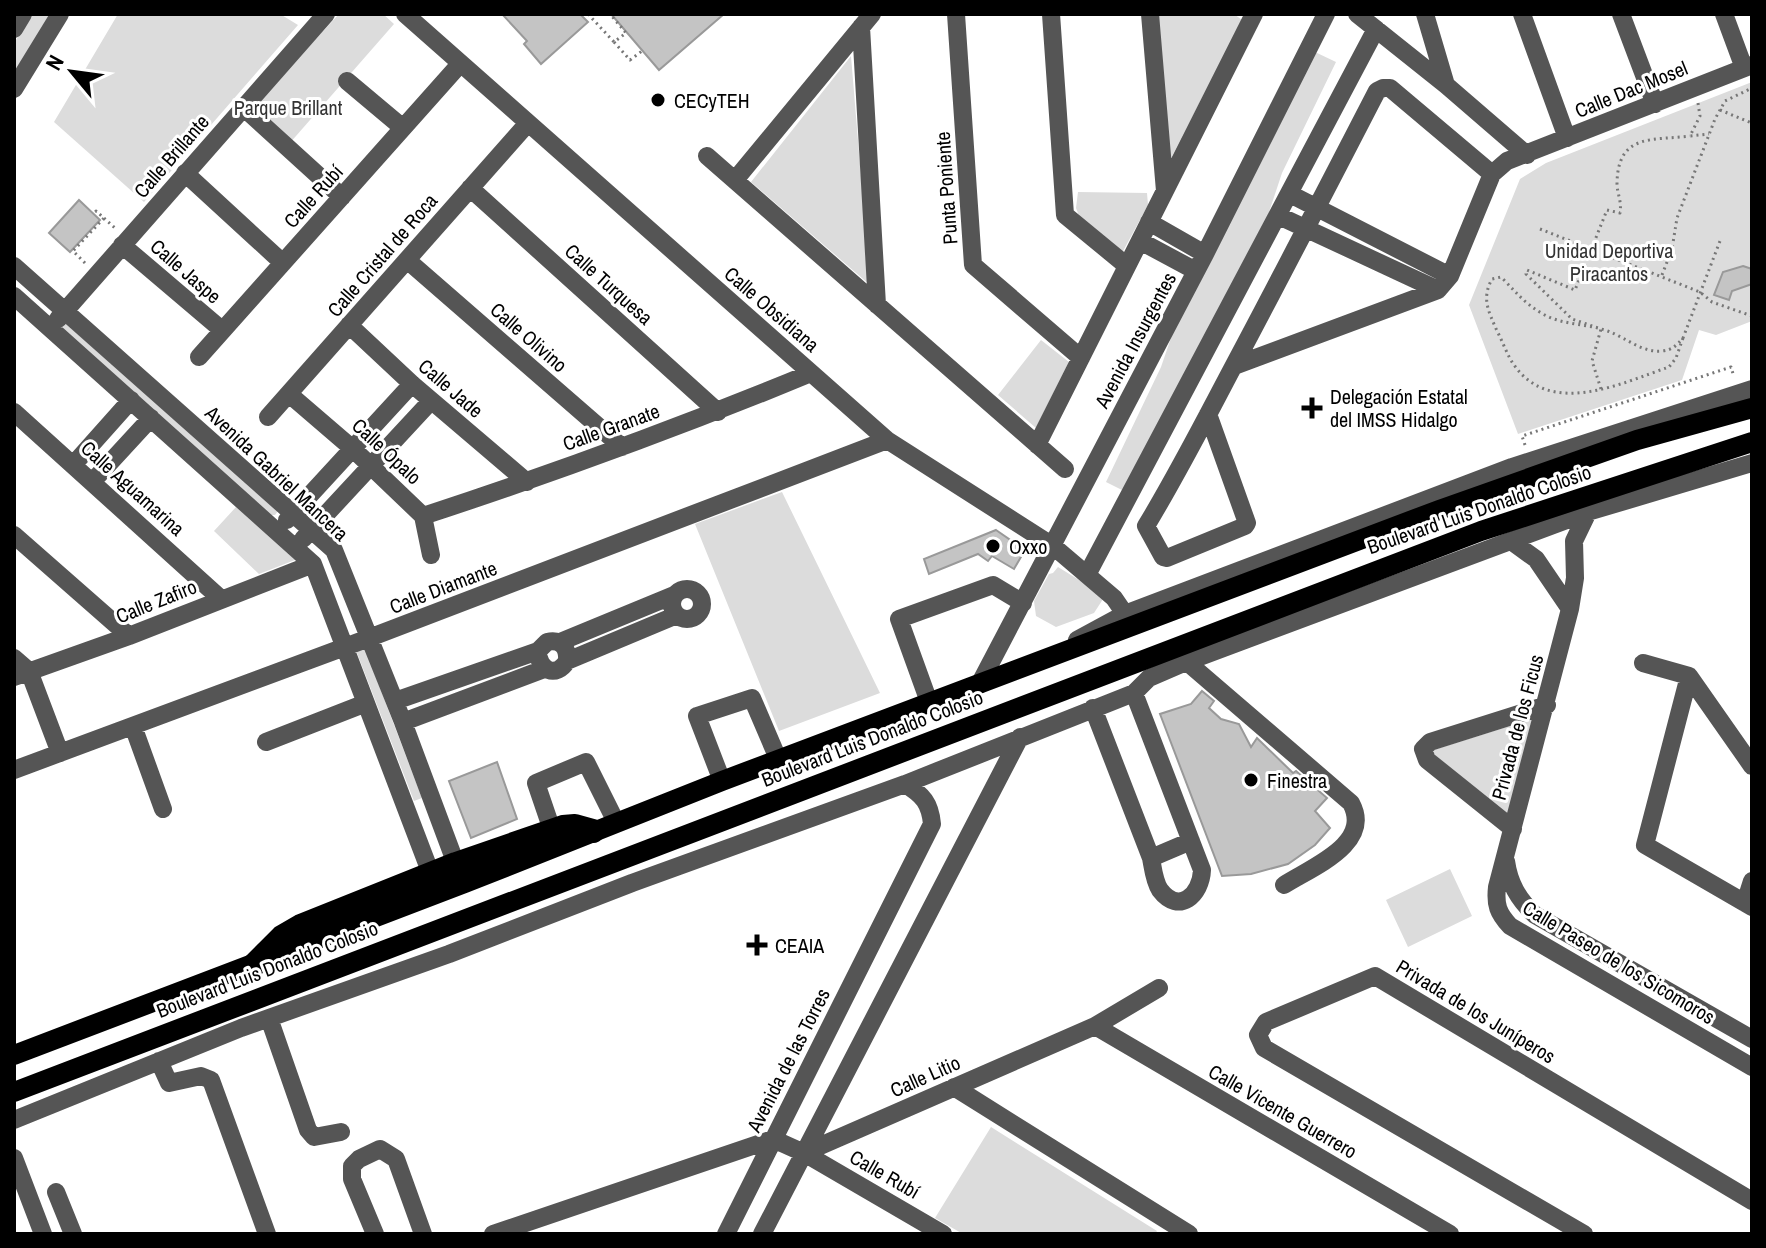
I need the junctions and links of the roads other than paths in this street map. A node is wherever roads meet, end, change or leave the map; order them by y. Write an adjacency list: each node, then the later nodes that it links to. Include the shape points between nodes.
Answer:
1 (23, 14): 16 (street)
2 (60, 14): 22 (street)
3 (326, 14): 24 (street, Calle Brillante)
4 (405, 14): 18 (street, Calle Obsidiana)
5 (956, 14): 57 (street, Punta Poniente, via 973,265)
6 (1051, 14): 46 (street, via 1065,215)
7 (1150, 14): 34 (street)
8 (1326, 14): 43 (street, Avenida Insurgentes)
9 (1357, 14): 17 (street)
10 (1425, 14): 21 (street)
11 (1522, 14): 27 (street)
12 (1621, 14): 23 (street)
13 (1724, 14): 19 (street)
14 (1253, 15): 34 (street)
15 (866, 21): 32 (street); 51 (street)
16 (14, 29)
17 (1376, 29): 21 (street); 35 (street)
18 (460, 64): 25 (street, Calle Obsidiana); 26 (street, Calle Rubí)
19 (1748, 67): 23 (street, Calle Dac Mosel)
20 (347, 81): 26 (street)
21 (1446, 85): 28 (street)
22 (14, 89)
23 (1655, 104): 27 (street, Calle Dac Mosel)
24 (243, 107): 30 (street, Calle Brillante); 36 (street)
25 (528, 123): 33 (street, Calle Cristal de Roca); 59 (street, Calle Obsidiana)
26 (403, 128): 36 (street, Calle Rubí)
27 (1567, 138): 28 (street, Calle Dac Mosel)
28 (1527, 155): 31 (street, Calle Dac Mosel, via 1507,161)
29 (707, 156): 32 (street)
30 (185, 173): 42 (street, Calle Brillante); 45 (street)
31 (1492, 174): 37 (street, via 1413,106 1383,88); 49 (street)
32 (735, 180): 51 (street)
33 (470, 188): 44 (street, Calle Cristal de Roca); 67 (street, Calle Turquesa)
34 (1165, 191): 39 (street)
35 (1290, 194): 37 (street); 38 (street)
36 (342, 197): 45 (street, Calle Rubí)
37 (1317, 208): 40 (street); 49 (street)
38 (1279, 216): 40 (street); 93 (street)
39 (1149, 222): 41 (street); 43 (street)
40 (1307, 229): 49 (street); 58 (street)
41 (1140, 241): 46 (street); 48 (street)
42 (122, 245): 52 (street, Calle Brillante); 55 (street, Calle Jaspe)
43 (1205, 254): 48 (street, Avenida Insurgentes)
44 (407, 260): 53 (street, Calle Cristal de Roca); 74 (street, Calle Olivino)
45 (283, 263): 55 (street, Calle Rubí)
46 (1127, 266): 57 (street)
47 (14, 267): 52 (street, Avenida Gabriel Mancera)
48 (1196, 271): 89 (street, Avenida Insurgentes)
49 (1444, 283): 58 (street)
50 (14, 296): 54 (street, Avenida Gabriel Mancera)
51 (877, 305): 73 (street)
52 (65, 311): 54 (street, Calle Brillante); 83 (street, Avenida Gabriel Mancera)
53 (349, 325): 60 (street, Calle Jade); 62 (street, Calle Cristal de Roca)
54 (51, 328): 63 (street, Avenida Gabriel Mancera)
55 (222, 330): 56 (street, Calle Rubí)
56 (199, 357)
57 (1081, 358): 73 (street)
58 (1234, 366): 68 (street)
59 (811, 373): 67 (street, Calle Granate); 71 (street, Calle Obsidiana)
60 (412, 384): 64 (street, Calle Jade); 75 (street)
61 (1752, 389): 98 (street, via 1512,467)
62 (289, 394): 69 (street, Calle Cristal de Roca); 75 (street, Calle Ópalo)
63 (131, 400): 70 (street, Avenida Gabriel Mancera); 77 (street)
64 (431, 401): 78 (street); 81 (street, Calle Jade)
65 (1752, 408): 107 (main road, Boulevard Luis Donaldo Colosio, via 1637,440 1439,510)
66 (14, 412): 77 (street, Calle Aguamarina)
67 (718, 412): 74 (street, Calle Granate)
68 (1208, 414): 68 (street, via 1146,526 1163,557 1247,523)
69 (268, 417)
70 (151, 418): 80 (street); 86 (street, Avenida Gabriel Mancera)
71 (887, 440): 89 (street, Calle Obsidiana); 101 (street, Calle Diamante)
72 (1752, 442): 104 (main road, Boulevard Luis Donaldo Colosio, via 1481,531)
73 (1037, 445): 79 (street)
74 (622, 447): 81 (street, Calle Granate)
75 (353, 449): 78 (street, Calle Ópalo); 83 (street)
76 (1752, 463): 82 (street)
77 (74, 464): 80 (street, Calle Aguamarina)
78 (371, 465): 84 (street, Calle Ópalo); 85 (street)
79 (1065, 469)
80 (93, 481): 95 (street, Calle Aguamarina)
81 (527, 482): 84 (street, Calle Granate)
82 (1588, 512): 88 (street); 97 (street, Privada de los Ficus, via 1574,541)
83 (293, 514): 85 (street, Avenida Gabriel Mancera); 86 (street)
84 (423, 516): 91 (street, Calle Ópalo)
85 (311, 529): 90 (street); 101 (street, Avenida Gabriel Mancera, via 334,550)
86 (277, 531): 90 (street, Avenida Gabriel Mancera)
87 (14, 535): 100 (street)
88 (1511, 541): 97 (street, via 1536,559); 104 (street)
89 (1053, 546): 93 (street, Calle Obsidiana); 96 (street, Avenida Insurgentes)
90 (296, 547): 92 (street, Avenida Gabriel Mancera)
91 (431, 555)
92 (313, 564): 95 (street, Calle Zafiro); 103 (street, Avenida Gabriel Mancera)
93 (1088, 573): 98 (street, Calle Obsidiana)
94 (674, 595): 99 (street); 99 (street, via 687,588 702,602 691,619); 102 (street)
95 (221, 599): 100 (street, Calle Zafiro)
96 (1023, 603): 112 (street, Avenida Insurgentes); 115 (street, via 993,585 899,619)
97 (1570, 609): 117 (street, Privada de los Ficus)
98 (1125, 614): 107 (street)
99 (677, 615): 108 (street)
100 (129, 636): 110 (street, Calle Zafiro)
101 (369, 638): 103 (street, Calle Diamante); 114 (street, Avenida Gabriel Mancera)
102 (560, 642): 106 (street, via 547,642); 108 (street)
103 (345, 646): 116 (street, Avenida Gabriel Mancera); 120 (street, Calle Diamante)
104 (1179, 655): 113 (street); 141 (street, via 1351,803 1357,828 1345,846); 152 (main road, Boulevard Luis Donaldo Colosio)
105 (14, 658): 110 (street)
106 (541, 660): 108 (street, via 557,671); 114 (street); 119 (street)
107 (1041, 660): 112 (main road, Boulevard Luis Donaldo Colosio)
108 (567, 661)
109 (1643, 663): 111 (street)
110 (22, 674): 123 (street)
111 (1689, 676): 125 (street); 142 (street, via 1645,845)
112 (979, 685): 115 (main road, Boulevard Luis Donaldo Colosio)
113 (1134, 693): 118 (street); 135 (street)
114 (395, 701): 119 (street, Avenida Gabriel Mancera)
115 (929, 702): 124 (main road, Boulevard Luis Donaldo Colosio)
116 (366, 703): 122 (street); 130 (street, Avenida Gabriel Mancera)
117 (1547, 705): 133 (street, Privada de los Ficus); 133 (street, via 1430,742 1423,749 1427,760)
118 (1093, 708): 121 (street); 137 (street)
119 (403, 722): 129 (street, Avenida Gabriel Mancera)
120 (133, 726): 123 (street, Calle Diamante); 131 (street)
121 (1020, 737): 128 (street); 156 (street)
122 (266, 742)
123 (60, 753): 126 (street, Calle Diamante)
124 (779, 761): 127 (main road, Boulevard Luis Donaldo Colosio); 127 (street, via 752,698 697,716)
125 (1752, 766)
126 (14, 770)
127 (722, 781): 132 (main road, Boulevard Luis Donaldo Colosio)
128 (905, 784): 145 (street); 155 (street, Avenida de las Torres, via 930,805 932,824)
129 (431, 797): 130 (street); 138 (street, Avenida Gabriel Mancera)
130 (406, 807): 139 (street, Avenida Gabriel Mancera)
131 (163, 809)
132 (604, 826): 134 (highway); 134 (street, via 586,762 536,783); 143 (main road, Boulevard Luis Donaldo Colosio)
133 (1513, 829): 136 (street, Privada de los Ficus)
134 (552, 830): 138 (highway)
135 (1191, 841): 137 (street); 137 (street, via 1202,883 1179,902 1161,890)
136 (1505, 856): 147 (street, Calle Paseo de los Sicomoros, via 1517,896 1535,915); 150 (street, Calle Paseo de los Sicomoros, via 1495,904 1510,926)
137 (1151, 858)
138 (456, 864): 139 (highway)
139 (431, 874): 143 (highway, via 301,926)
140 (1752, 881): 142 (street)
141 (1284, 885)
142 (1749, 905)
143 (255, 964): 148 (main road, Boulevard Luis Donaldo Colosio)
144 (1159, 988): 146 (street, Calle Litio)
145 (269, 1018): 149 (street); 154 (street, via 308,1130 319,1138)
146 (1095, 1026): 151 (street, Calle Litio); 160 (street, Calle Vicente Guerrero)
147 (1752, 1039)
148 (14, 1055)
149 (159, 1061): 153 (street); 163 (street, via 169,1083 201,1076 211,1080)
150 (1752, 1067)
151 (954, 1087): 156 (street, Calle Litio); 170 (street)
152 (14, 1092)
153 (14, 1120)
154 (341, 1132)
155 (773, 1139): 156 (street); 166 (street); 167 (street, Avenida de las Torres)
156 (804, 1153): 168 (street); 169 (street, Calle Rubí)
157 (14, 1158): 161 (street)
158 (56, 1192): 162 (street)
159 (1752, 1201): 172 (street, Privada de los Juníperos, via 1375,976 1266,1022 1258,1035 1264,1048)
160 (1418, 1226): 171 (street, Calle Vicente Guerrero)
161 (43, 1234)
162 (73, 1234)
163 (267, 1234)
164 (375, 1234): 165 (street, via 352,1179 352,1166 380,1149 396,1159)
165 (423, 1234)
166 (493, 1234)
167 (726, 1234)
168 (762, 1234)
169 (943, 1234)
170 (1189, 1234)
171 (1450, 1234)
172 (1584, 1234)

